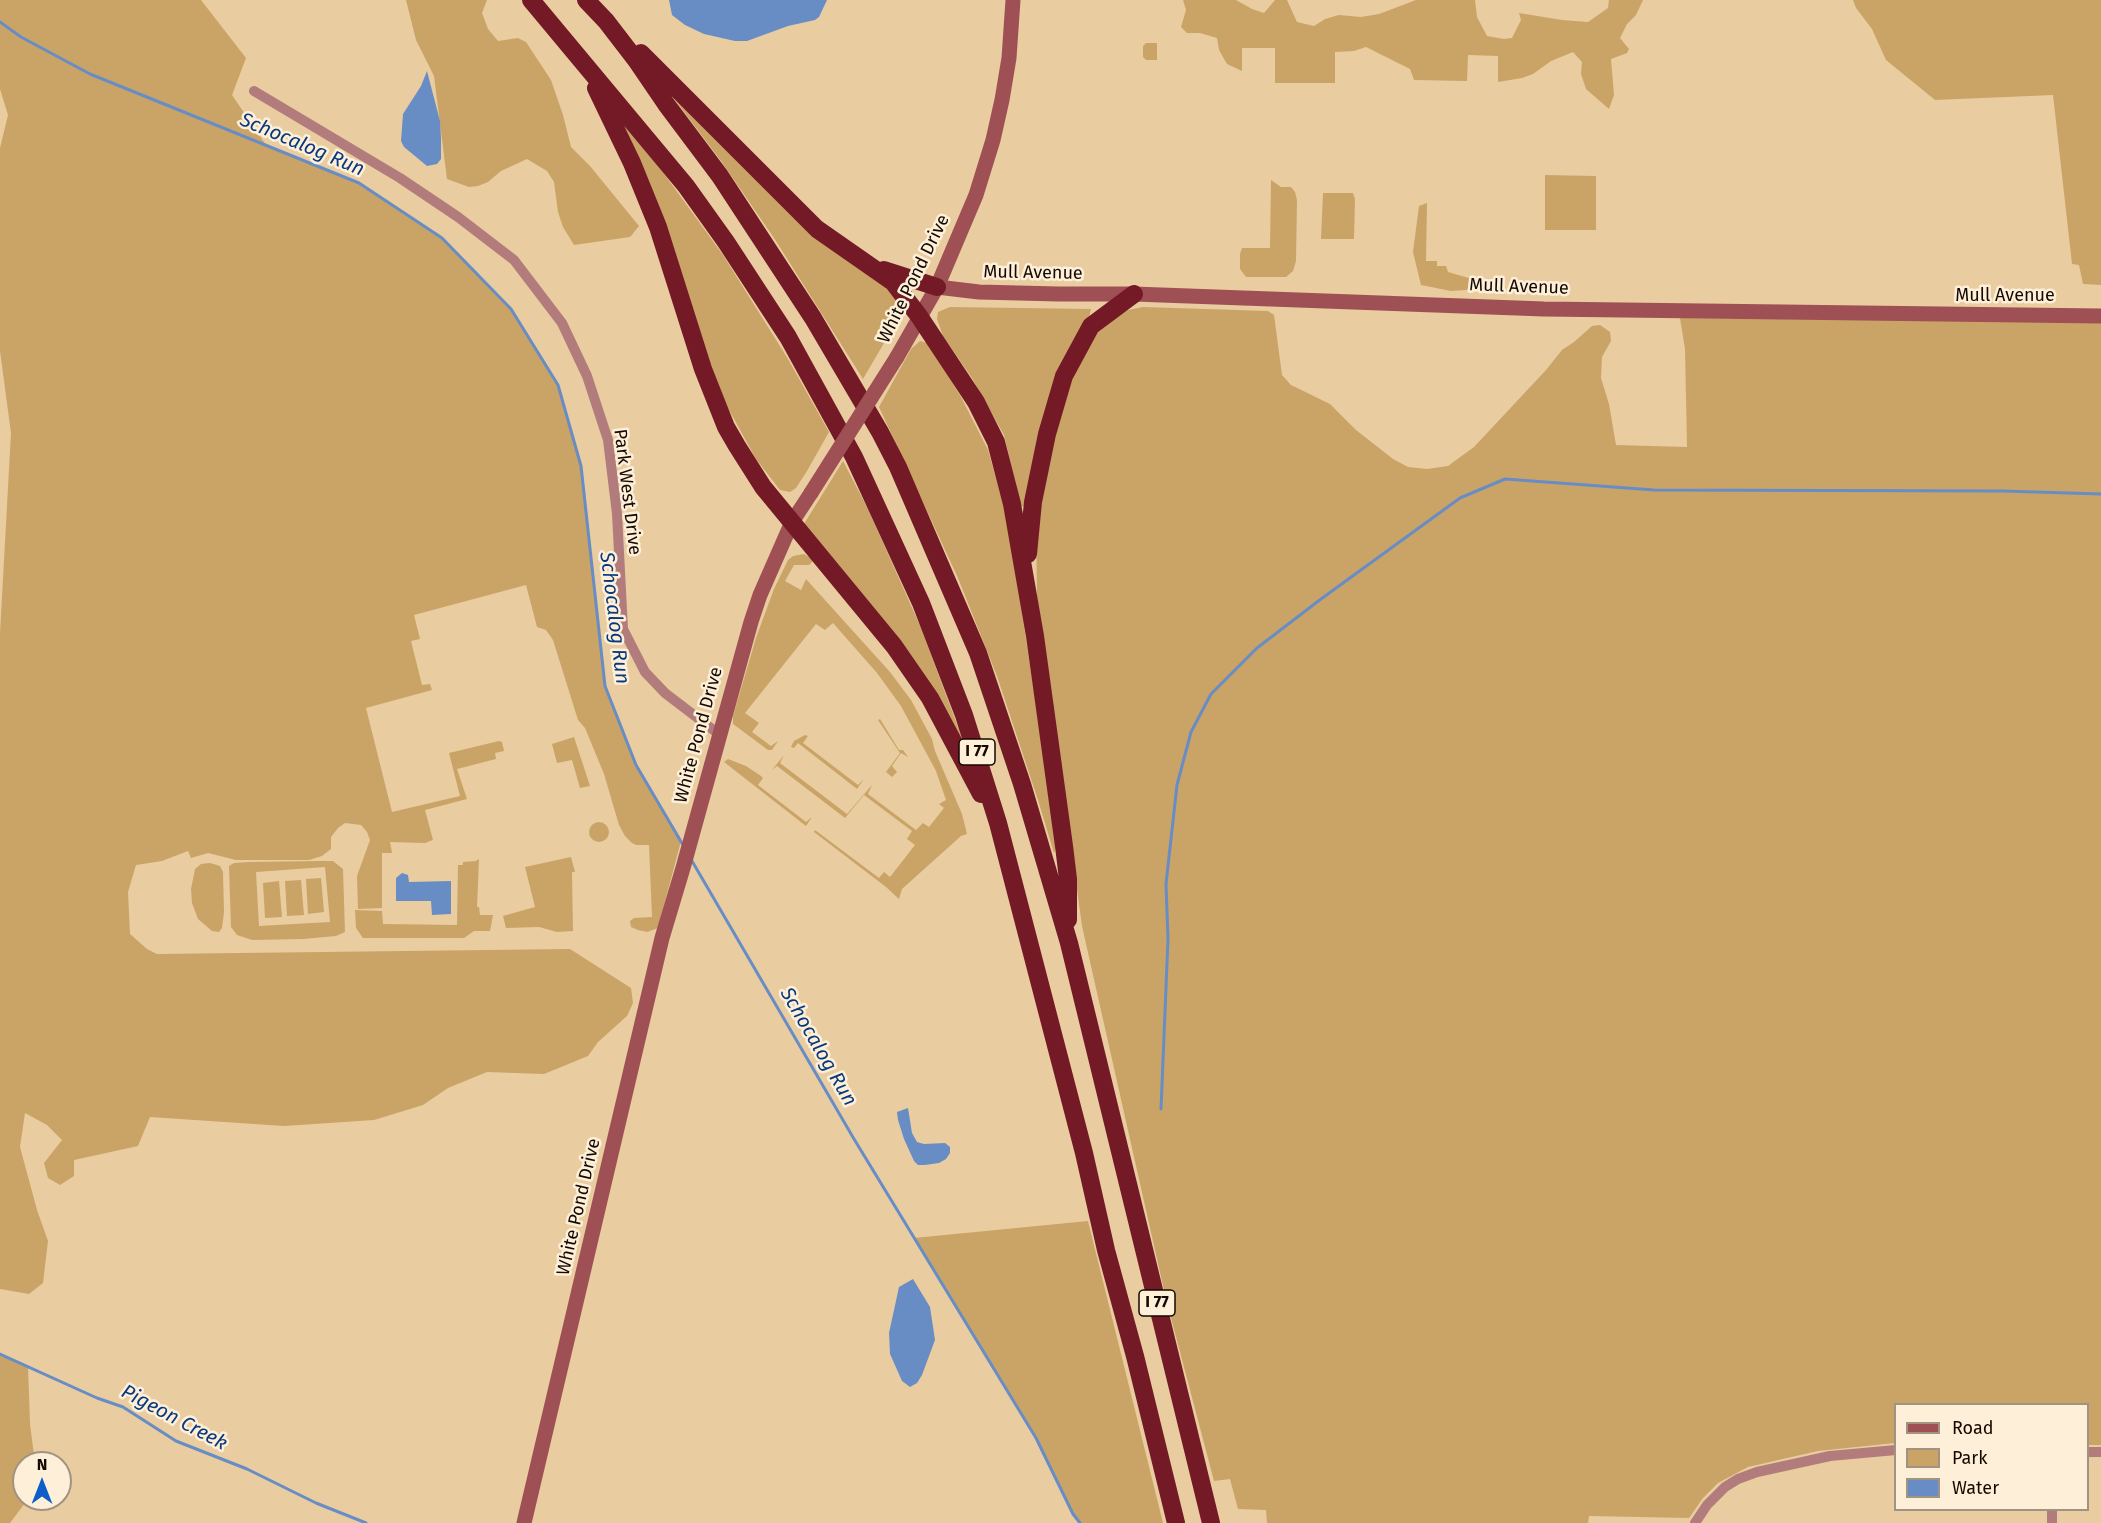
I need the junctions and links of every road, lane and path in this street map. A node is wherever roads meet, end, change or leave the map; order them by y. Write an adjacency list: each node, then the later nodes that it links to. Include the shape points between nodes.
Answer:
1 (531, 0): 5 (highway, I 77)
2 (586, 0): 4 (highway, I 77)
3 (1013, 0): 8 (street, White Pond Drive, via 1009,58 993,140 976,195)
4 (606, 21): 7 (highway, via 817,229); 16 (highway, I 77, via 748,217 813,318 898,467 978,652)
5 (585, 65): 12 (highway, via 658,227 726,427 750,469); 15 (highway, I 77, via 686,186 726,242 788,337 854,457 925,612)
6 (254, 91): 14 (street, Park West Drive, via 458,217 514,260 562,323 587,376 608,440 617,514 623,628 645,672 665,693)
7 (866, 263): 8 (highway); 10 (highway, via 893,282)
8 (937, 287): 9 (street, Mull Avenue, via 979,292); 10 (street, White Pond Drive)
9 (1134, 294): 11 (street, Mull Avenue, via 1544,309); 13 (highway, via 1091,326 1064,376 1033,502)
10 (919, 316): 12 (street, White Pond Drive, bridge); 13 (highway, via 976,402 996,442)
11 (2101, 316)
12 (792, 522): 14 (street, White Pond Drive, via 754,613); 15 (highway, via 918,679)
13 (1026, 577): 16 (highway, via 1068,879)
14 (720, 735): 18 (street, White Pond Drive, via 662,938)
15 (998, 823): 19 (highway, I 77)
16 (1069, 943): 20 (highway, I 77)
17 (1894, 1450): 21 (street, via 1830,1456 1757,1472 1725,1487)
18 (524, 1523)
19 (1176, 1523)
20 (1211, 1523)
21 (1695, 1523)

